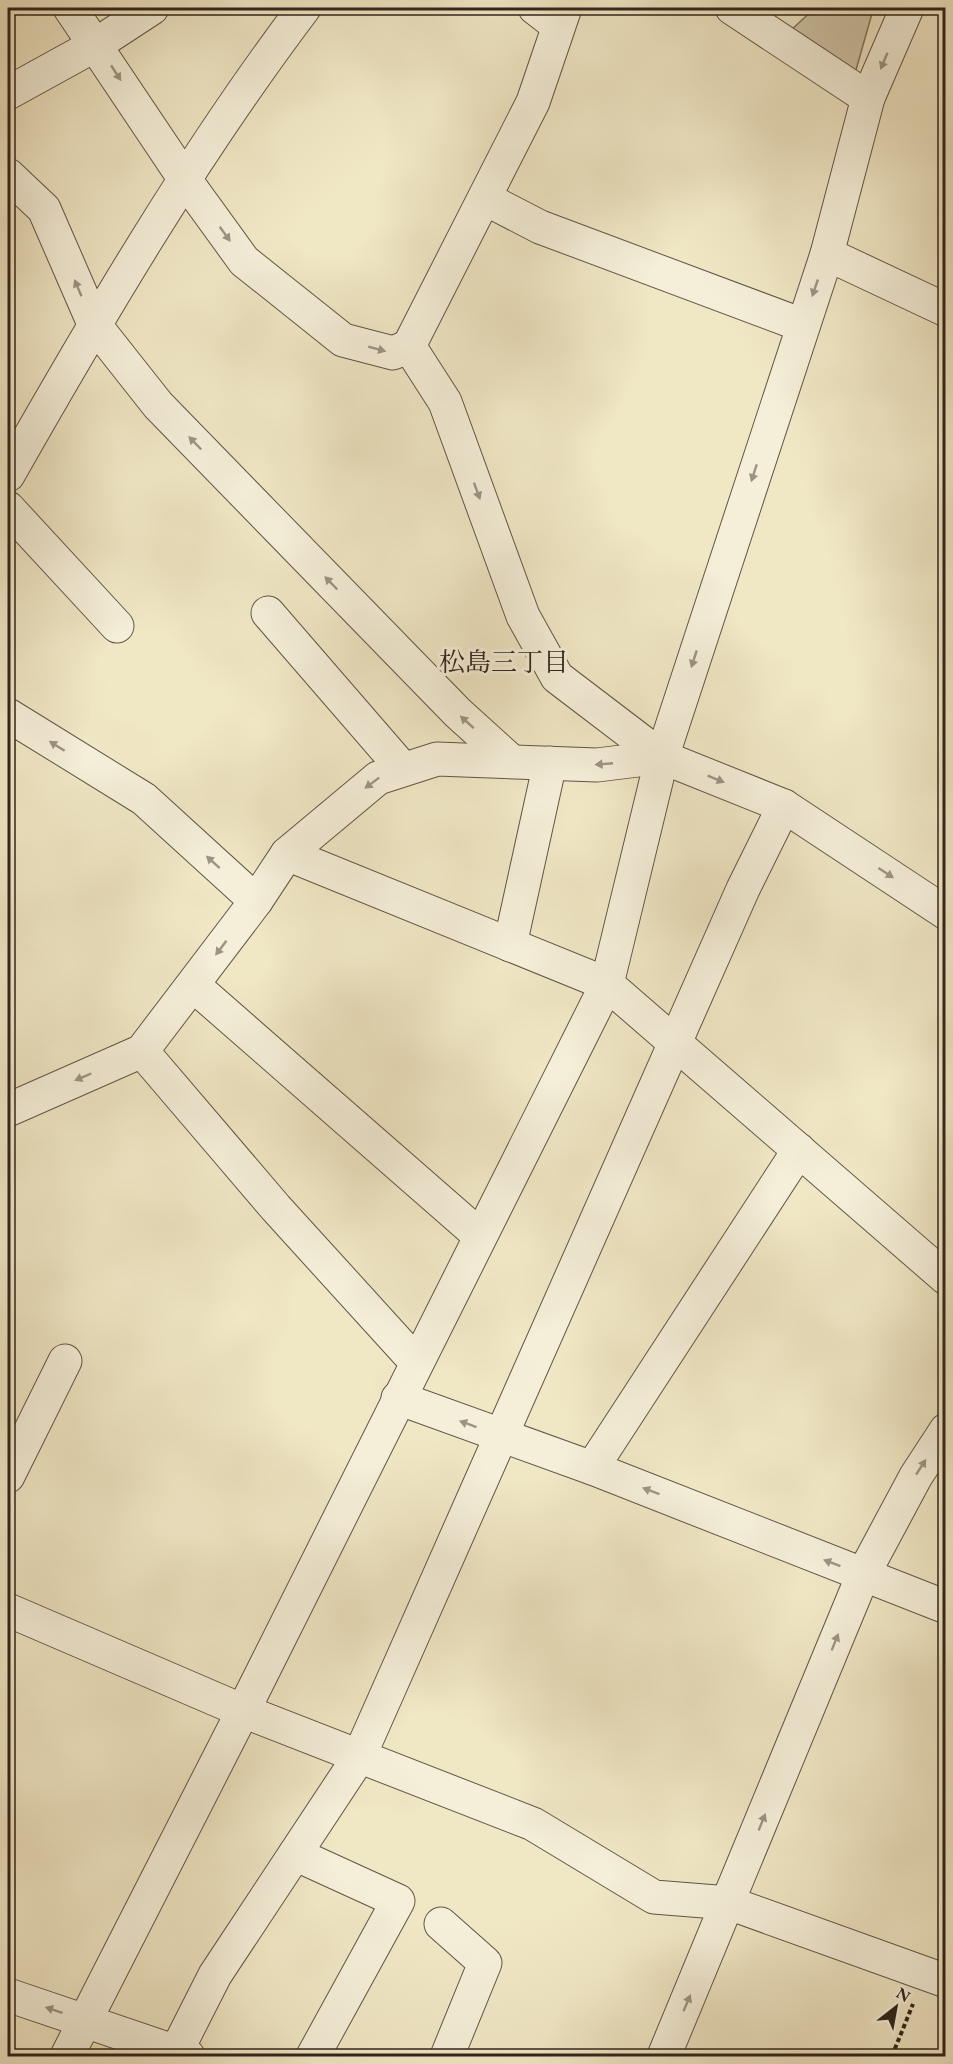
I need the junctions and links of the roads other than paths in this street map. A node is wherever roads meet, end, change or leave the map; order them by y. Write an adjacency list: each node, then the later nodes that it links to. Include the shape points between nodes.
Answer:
1 (70, 8): 7 (street)
2 (152, 8): 7 (street)
3 (304, 8): 11 (street, via 249,80)
4 (732, 8): 9 (street)
5 (907, 8): 9 (street, one-way to 9)
6 (552, 13): 12 (street, via 533,102)
7 (97, 44): 8 (street); 11 (street, one-way to 11)
8 (8, 93)
9 (868, 98): 13 (street)
10 (8, 175): 15 (street, one-way to 10, via 44,209)
11 (186, 181): 15 (street); 17 (street, one-way to 17, via 244,261 344,340 393,353)
12 (486, 199): 16 (street, via 540,227); 17 (street)
13 (827, 254): 14 (street); 16 (street, one-way to 16)
14 (945, 310)
15 (94, 324): 18 (street); 24 (street, one-way to 15, via 458,713 159,405)
16 (802, 325): 23 (street, one-way to 23)
17 (408, 346): 23 (street, one-way to 23, via 445,402 523,616 557,677)
18 (8, 476)
19 (8, 508): 21 (street)
20 (268, 614): 26 (street)
21 (117, 626)
22 (8, 715): 29 (street, one-way to 22, via 144,800)
23 (662, 757): 25 (street, one-way to 25, via 597,765); 27 (street, one-way to 27); 32 (street)
24 (511, 761): 25 (street); 26 (street, via 437,759)
25 (550, 763): 31 (street)
26 (403, 769): 28 (street, one-way to 28, via 378,777)
27 (783, 806): 30 (street, one-way to 30); 34 (street)
28 (287, 854): 29 (street); 31 (street)
29 (256, 901): 33 (street, one-way to 33)
30 (945, 913)
31 (510, 945): 32 (street)
32 (607, 984): 34 (street); 38 (street)
33 (193, 985): 35 (street); 38 (street)
34 (676, 1044): 37 (street); 44 (street)
35 (142, 1051): 36 (street, one-way to 36); 41 (street, via 276,1208)
36 (8, 1110)
37 (799, 1150): 39 (street); 45 (street)
38 (479, 1236): 41 (street)
39 (945, 1278)
40 (64, 1361): 46 (street)
41 (416, 1362): 42 (street)
42 (398, 1398): 44 (street, one-way to 42); 50 (street)
43 (945, 1430): 47 (street, one-way to 43)
44 (500, 1436): 45 (street); 51 (street)
45 (592, 1468): 47 (street, one-way to 45)
46 (8, 1476)
47 (862, 1575): 48 (street); 53 (street, one-way to 47)
48 (945, 1607)
49 (8, 1610): 50 (street)
50 (243, 1711): 51 (street); 57 (street)
51 (359, 1757): 52 (street); 53 (street, via 533,1824 654,1897)
52 (295, 1854): 59 (street, via 215,1975); 61 (street, via 398,1901)
53 (729, 1903): 55 (street); 58 (street, one-way to 53)
54 (441, 1924): 62 (street, via 485,1963)
55 (945, 1981)
56 (8, 1995): 57 (street, one-way to 56)
57 (84, 2020): 59 (street); 60 (street)
58 (673, 2054)
59 (180, 2055)
60 (66, 2056)
61 (313, 2056)
62 (447, 2056)

